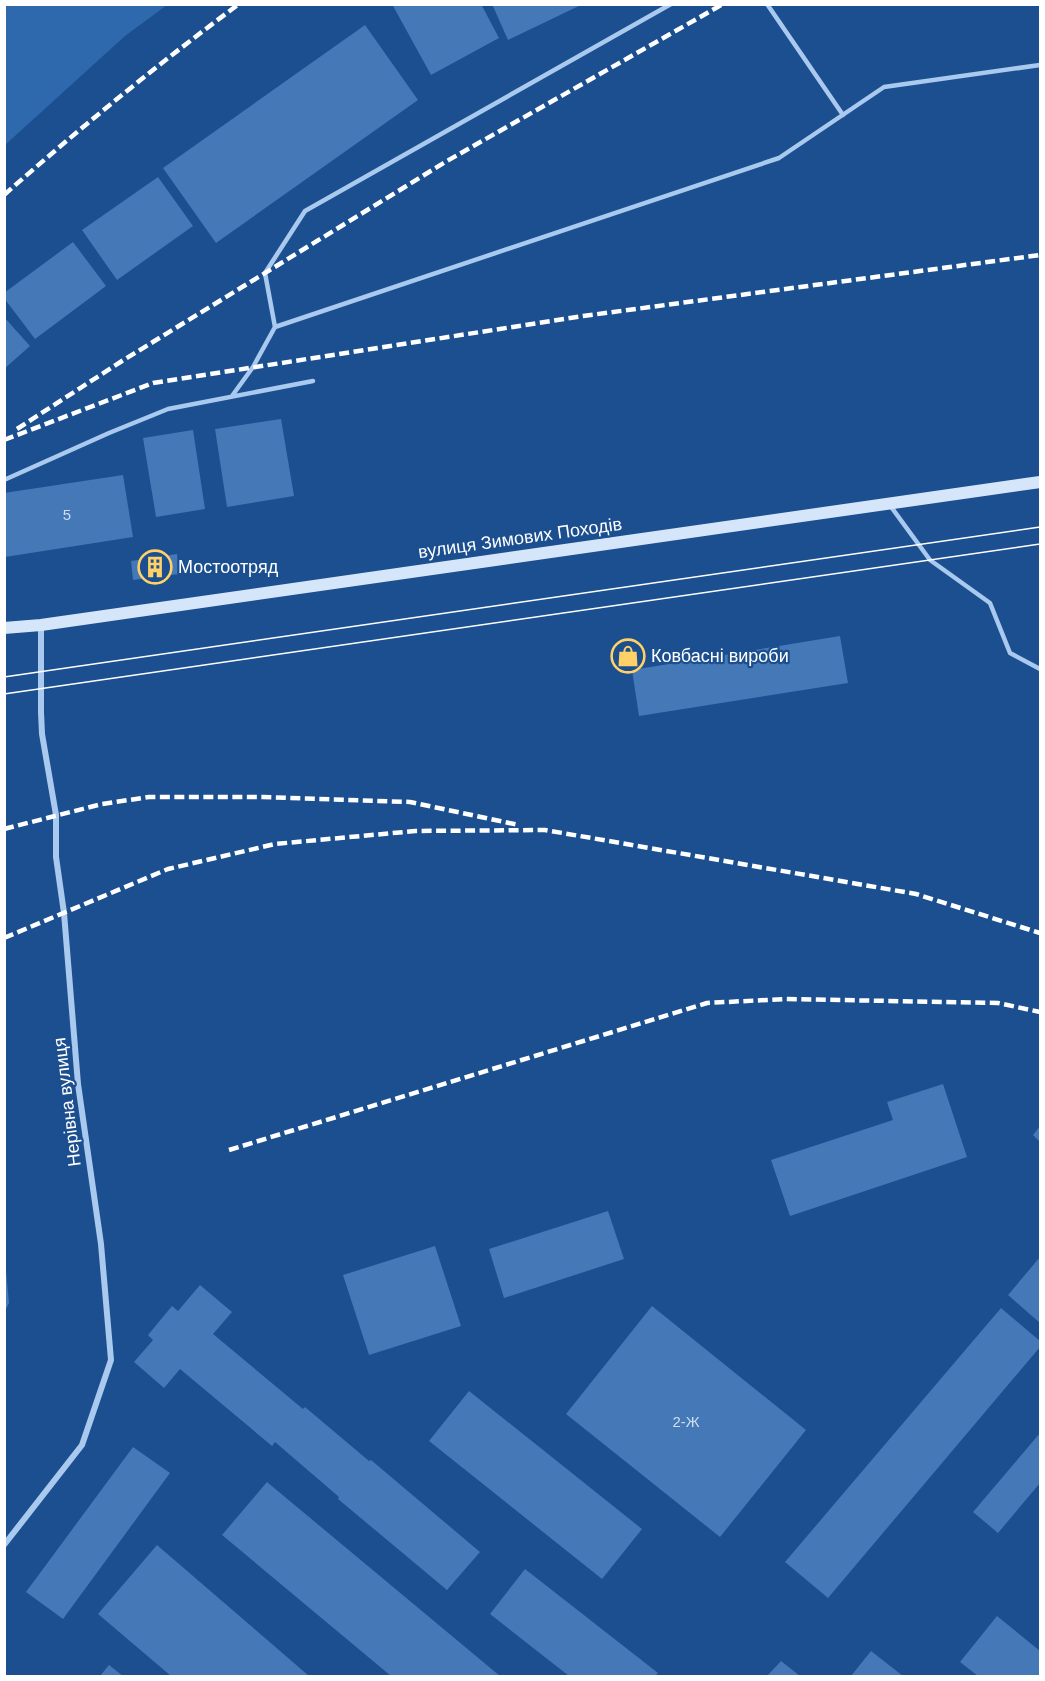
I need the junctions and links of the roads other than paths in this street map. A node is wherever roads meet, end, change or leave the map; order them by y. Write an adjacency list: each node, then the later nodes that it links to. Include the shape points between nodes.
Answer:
1 (671, 4): 5 (lane, via 305,211 265,273)
2 (767, 4): 4 (lane)
3 (1041, 65): 4 (lane, via 884,87)
4 (843, 115): 5 (lane, via 778,158)
5 (275, 327): 7 (lane)
6 (313, 381): 7 (lane)
7 (232, 396): 8 (lane, via 168,409)
8 (4, 480)
9 (1041, 482): 10 (main road, вулиця Зимових Походів)
10 (889, 503): 11 (main road, вулиця Зимових Походів); 13 (lane, via 930,560 990,603 1010,653)
11 (41, 625): 12 (main road, вулиця Зимових Походів); 14 (street, Нерівна вулиця, via 42,734 56,815 56,857 78,1084 101,1244 111,1360 82,1445)
12 (4, 628)
13 (1041, 669)
14 (4, 1545)

